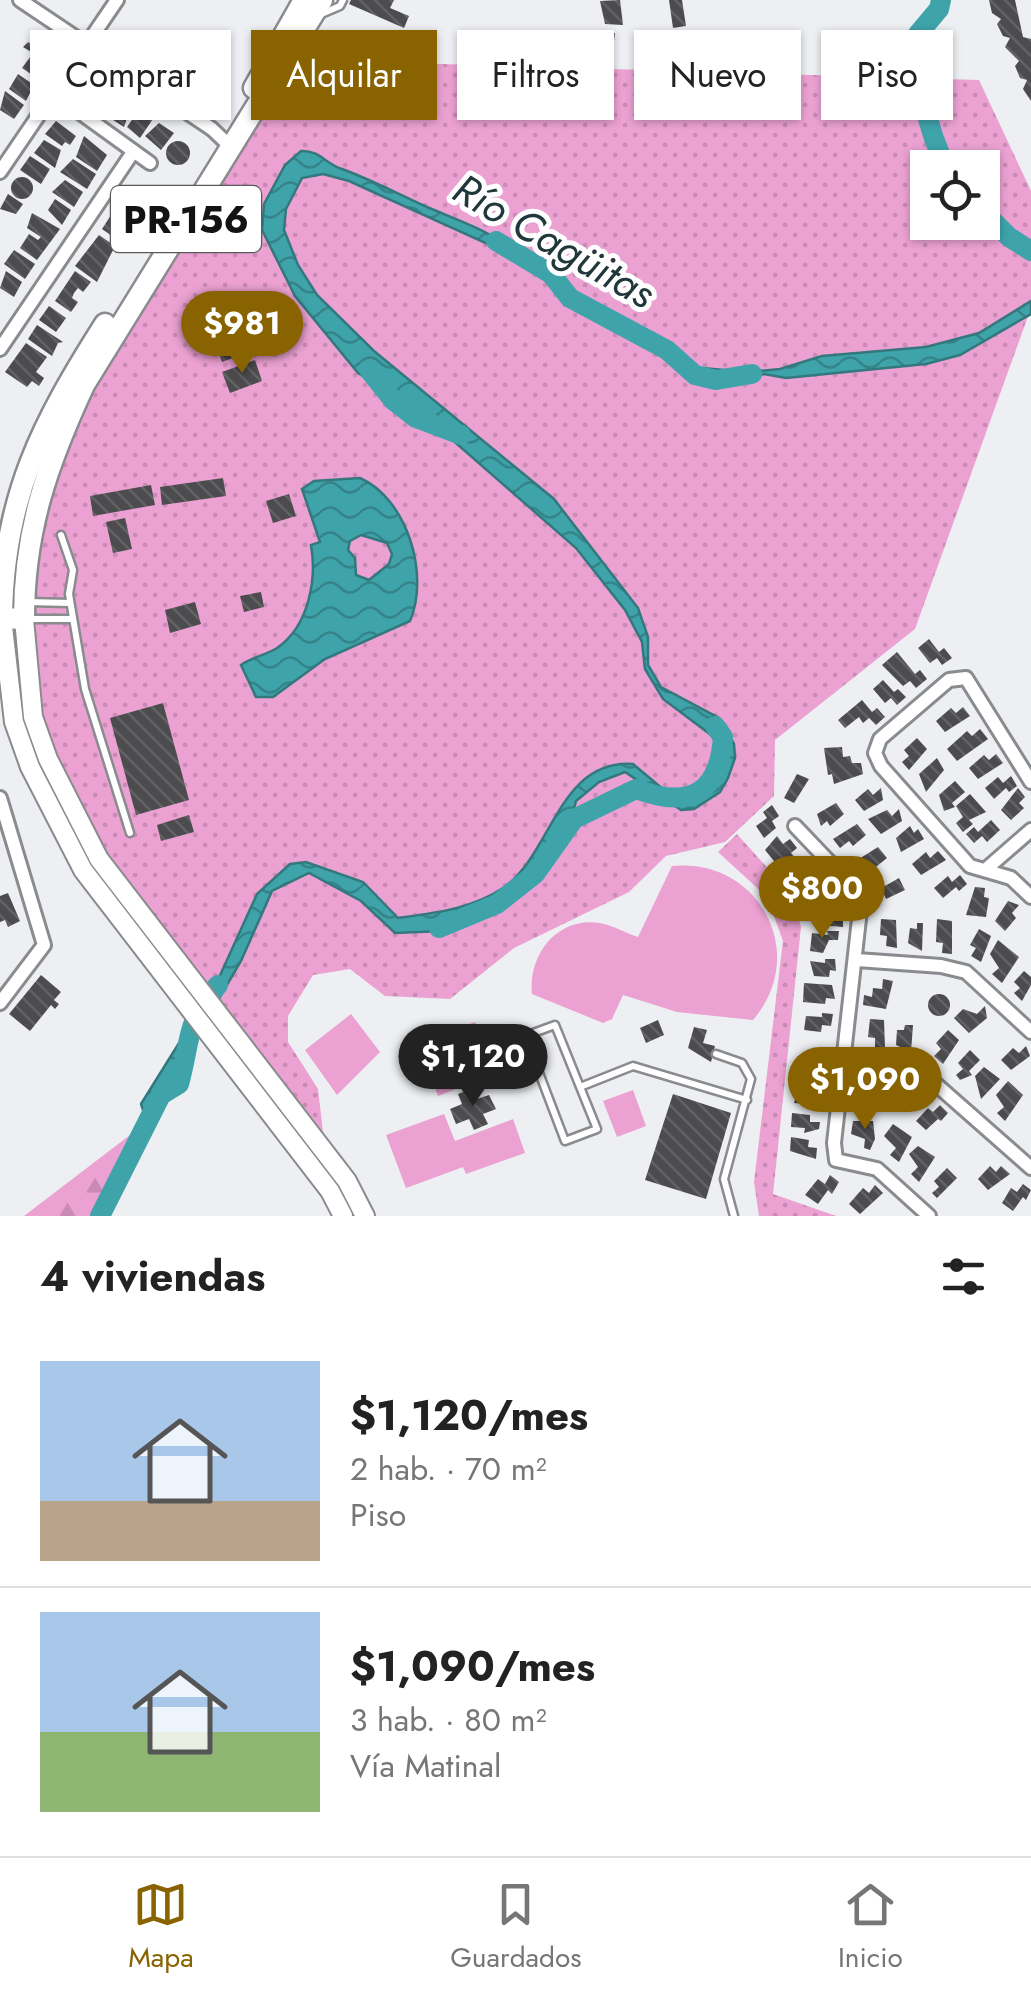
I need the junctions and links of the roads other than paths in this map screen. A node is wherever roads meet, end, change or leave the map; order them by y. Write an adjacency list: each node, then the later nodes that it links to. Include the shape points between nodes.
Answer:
1 (20, 0): 5 (street)
2 (117, 0): 6 (street)
3 (343, 0): 4 (lane, via 334,10)
4 (313, 6): 10 (main road, PR-156)
5 (64, 30)
6 (96, 30)
7 (35, 120): 13 (street)
8 (90, 120): 11 (street)
9 (194, 120): 10 (street)
10 (228, 144): 15 (main road, PR-156, via 64,387); 19 (main road, PR-156, via 57,442)
11 (133, 152): 12 (street); 14 (street)
12 (150, 163)
13 (0, 172)
14 (0, 349)
15 (14, 504): 16 (main road); 19 (main road, PR-156)
16 (0, 535)
17 (61, 535): 18 (lane, via 73,570)
18 (70, 603): 19 (lane); 20 (lane)
19 (9, 610): 20 (lane); 36 (main road, PR-156, via 14,722 82,870); 37 (main road, PR-156, via 48,759 99,859 347,1181)
20 (72, 619): 25 (lane, via 84,690)
21 (1031, 782): 26 (street, via 966,678 949,680 880,739 875,753 881,766 970,866)
22 (0, 798): 29 (street, via 44,945)
23 (796, 826): 28 (street, via 854,888)
24 (1031, 830): 26 (street)
25 (130, 832)
26 (985, 870): 27 (street, via 1011,878)
27 (1031, 897)
28 (858, 960): 30 (street, via 966,972); 32 (street)
29 (0, 1003)
30 (1031, 1032)
31 (716, 1054): 34 (lane, via 748,1070)
32 (846, 1058): 35 (street, via 922,1072); 39 (street, via 836,1160 878,1169)
33 (580, 1087): 33 (lane, via 597,1129 566,1141 525,1036 555,1025); 34 (lane, via 633,1066)
34 (747, 1100): 38 (lane, via 724,1179)
35 (1031, 1168)
36 (343, 1216)
37 (365, 1216)
38 (734, 1216)
39 (930, 1216)

